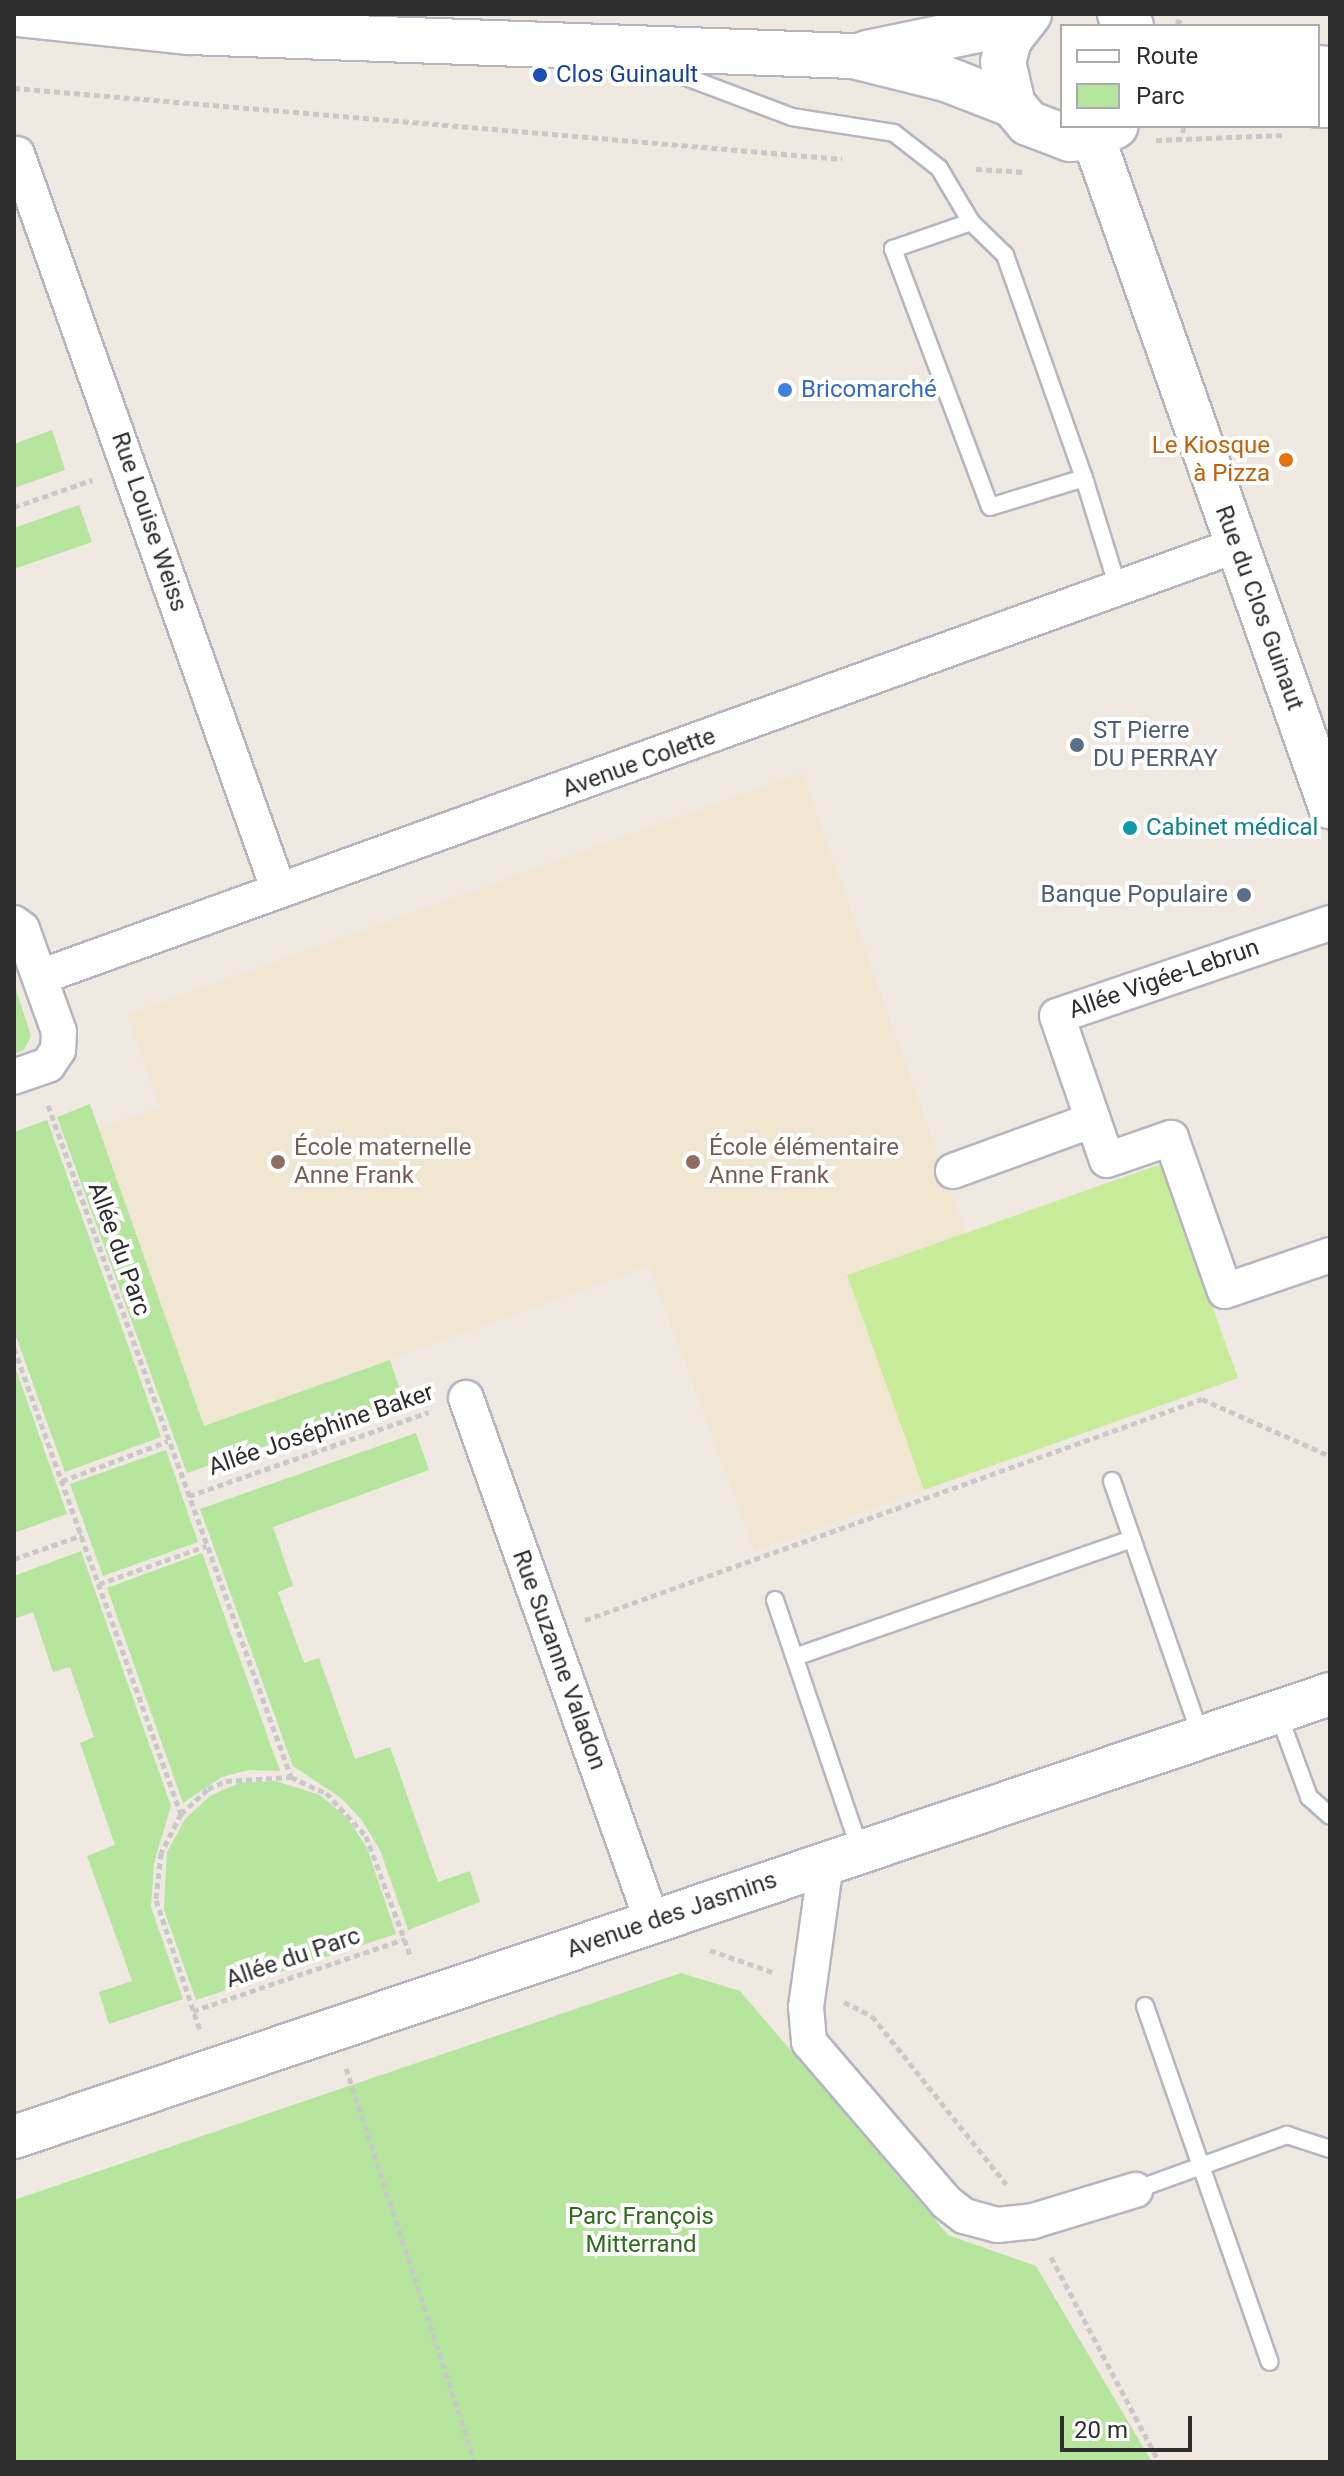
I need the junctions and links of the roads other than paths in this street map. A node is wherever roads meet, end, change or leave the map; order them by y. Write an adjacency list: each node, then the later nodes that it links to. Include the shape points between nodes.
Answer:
1 (18, 14): 3 (main road, via 132,26)
2 (1025, 18): 4 (main road); 5 (main road, via 1003,62)
3 (614, 48): 4 (main road); 8 (lane, via 792,117 894,133 939,168)
4 (853, 56): 5 (main road, via 946,79)
5 (1013, 105): 6 (main road, via 1048,134)
6 (1104, 132): 10 (street, Rue du Clos Guinaut)
7 (17, 154): 13 (street, Rue Louise Weiss)
8 (971, 222): 9 (lane, via 1005,255); 9 (lane, via 893,249 990,507)
9 (1084, 478): 11 (lane)
10 (1237, 545): 11 (street, Avenue Colette); 12 (street, Rue du Clos Guinaut)
11 (1119, 591): 13 (street, Avenue Colette)
12 (1330, 807)
13 (279, 891): 16 (street, Avenue Colette)
14 (14, 923): 16 (street, via 22,929)
15 (1330, 923): 18 (street, Allée Vigée-Lebrun, via 1057,1016)
16 (40, 977): 17 (street, via 59,1032 58,1050 48,1065)
17 (25, 1074)
18 (1093, 1120): 19 (street); 20 (street, Allée Vigée-Lebrun, via 1107,1160 1171,1138 1225,1291)
19 (953, 1171)
20 (1330, 1255)
21 (466, 1398): 31 (street, Rue Suzanne Valadon)
22 (1112, 1481): 23 (lane)
23 (1132, 1539): 25 (lane); 28 (lane)
24 (775, 1600): 25 (lane)
25 (795, 1657): 30 (lane)
26 (1330, 1694): 27 (street, Avenue des Jasmins)
27 (1278, 1712): 28 (street, Avenue des Jasmins); 29 (lane, via 1309,1797)
28 (1201, 1737): 30 (street, Avenue des Jasmins)
29 (1330, 1816)
30 (843, 1857): 31 (street, Avenue des Jasmins); 36 (street, via 806,2024 818,2058 964,2216 997,2225 1033,2221)
31 (652, 1921): 33 (street, Avenue des Jasmins)
32 (1145, 2006): 35 (lane)
33 (14, 2137)
34 (1330, 2149): 35 (lane, via 1287,2135)
35 (1201, 2166): 36 (lane); 37 (lane)
36 (1135, 2190)
37 (1270, 2362)

